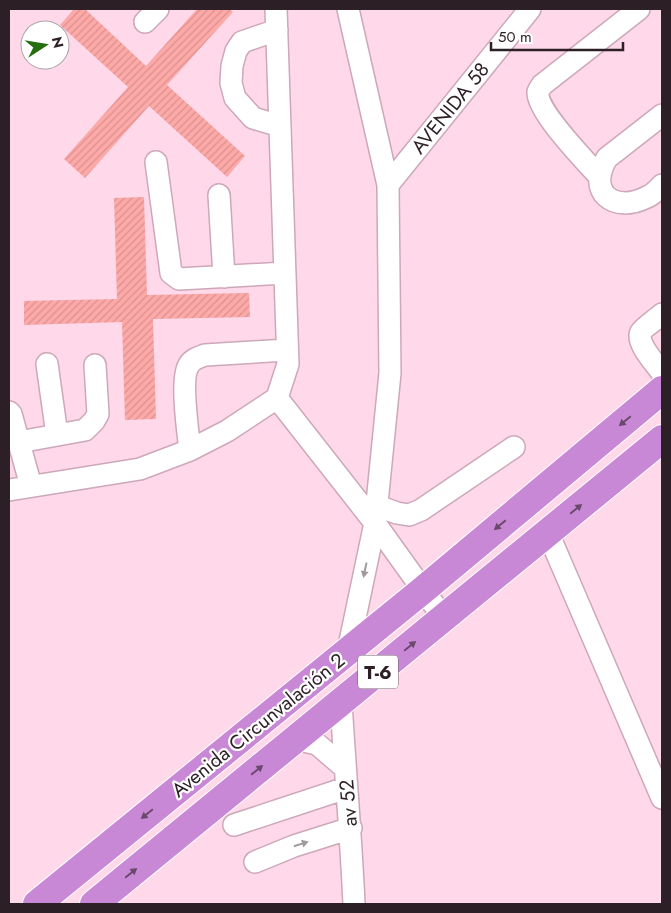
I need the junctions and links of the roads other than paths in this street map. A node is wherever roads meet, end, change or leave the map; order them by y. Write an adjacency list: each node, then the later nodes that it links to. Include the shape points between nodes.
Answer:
1 (348, 9): 9 (street)
2 (530, 9): 9 (street, AVENIDA 58)
3 (639, 9): 8 (street, via 542,85 538,92 540,102 557,128)
4 (276, 19): 6 (street); 6 (street, via 242,42 236,51 231,83 235,98 253,118)
5 (662, 115): 8 (street, via 607,158)
6 (280, 126): 12 (street)
7 (156, 162): 13 (street, via 171,273 178,279)
8 (599, 176): 10 (street, via 602,191 618,203 627,204 650,196)
9 (388, 184): 30 (street, via 390,373)
10 (662, 185)
11 (219, 194): 13 (street)
12 (285, 273): 13 (street); 16 (street)
13 (224, 276)
14 (662, 314): 15 (street, via 641,332 639,340 642,347)
15 (656, 349): 19 (street)
16 (287, 350): 21 (street, via 288,364); 27 (street, via 206,355 188,365 184,385)
17 (47, 364): 23 (street)
18 (95, 365): 23 (street, via 98,414 85,430)
19 (662, 373)
20 (662, 390): 32 (highway, Avenida Circunvalación 2 / T-6, one-way to 32)
21 (277, 398): 27 (street, via 227,431); 30 (street)
22 (9, 412): 25 (street)
23 (57, 435): 25 (street)
24 (662, 439): 31 (highway, Avenida Circunvalación 2 / T-6, one-way to 24)
25 (19, 442): 28 (street)
26 (514, 447): 30 (street, via 421,510 409,515)
27 (190, 450): 28 (street, via 140,469)
28 (31, 486): 29 (street)
29 (9, 490)
30 (376, 514): 32 (street); 34 (street, one-way to 34)
31 (548, 533): 33 (highway, Avenida Circunvalación 2 / T-6); 38 (street)
32 (423, 590): 33 (street); 34 (highway, Avenida Circunvalación 2 / T-6)
33 (444, 618): 35 (highway, Avenida Circunvalación 2 / T-6, one-way to 33)
34 (348, 651): 42 (highway, Avenida Circunvalación 2 / T-6, one-way to 42)
35 (341, 702): 36 (highway, Avenida Circunvalación 2 / T-6); 37 (street, av 52)
36 (296, 739): 37 (street, via 317,744); 43 (highway, Avenida Circunvalación 2 / T-6, one-way to 36)
37 (346, 778): 39 (street); 40 (street, av 52)
38 (662, 798)
39 (234, 825)
40 (351, 828): 41 (street, one-way to 40); 44 (street, av 52)
41 (255, 862)
42 (37, 904)
43 (94, 904)
44 (354, 904)

